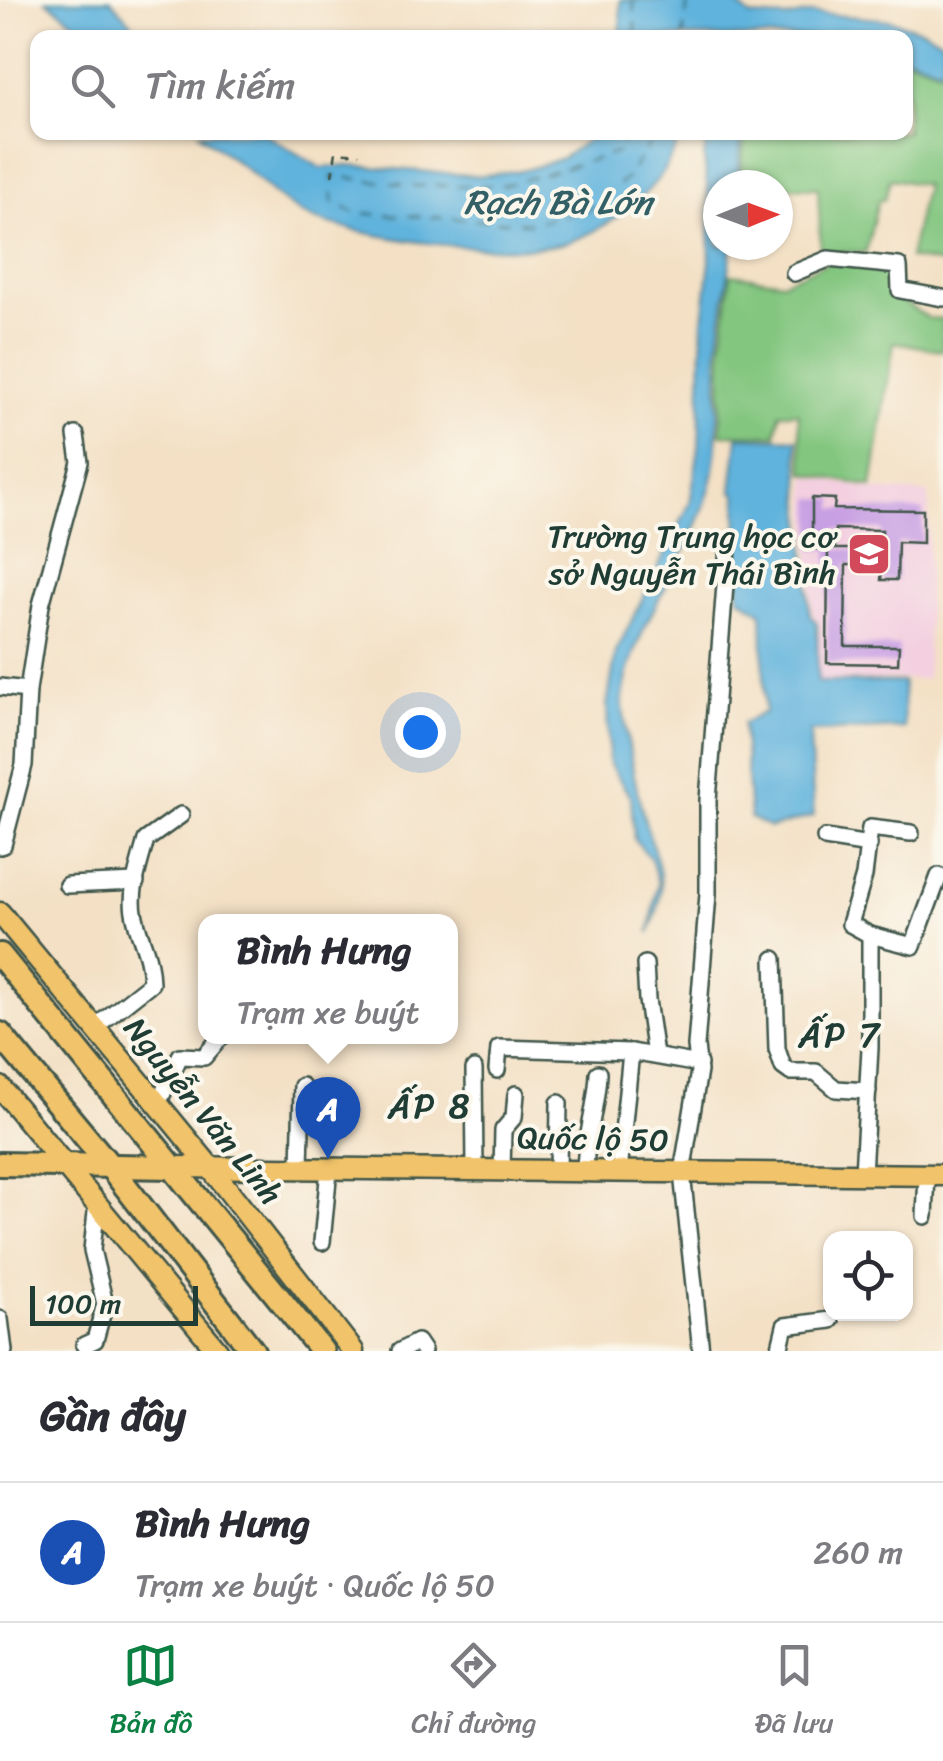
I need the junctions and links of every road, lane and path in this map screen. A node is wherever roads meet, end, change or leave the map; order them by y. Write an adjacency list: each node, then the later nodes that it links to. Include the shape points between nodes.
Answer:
1 (360, 154): 2 (path, via 336,152)
2 (332, 176)
3 (794, 273): 4 (street, via 828,260 899,266 900,290)
4 (943, 298)
5 (76, 435): 8 (street, via 80,462 48,574)
6 (728, 548): 27 (street, via 708,800)
7 (0, 687): 8 (street)
8 (28, 690): 12 (street, via 24,765)
9 (182, 814): 15 (street, via 146,840)
10 (911, 833): 13 (street, via 870,828)
11 (825, 838): 13 (street)
12 (0, 846)
13 (869, 846): 18 (street, via 850,924)
14 (939, 876): 18 (street, via 913,946)
15 (136, 882): 16 (street); 22 (street, via 133,910 150,956 150,983)
16 (67, 885)
17 (0, 913): 22 (main road, Nguyễn Văn Linh)
18 (870, 935): 33 (street)
19 (0, 955): 40 (highway, Nguyễn Văn Linh)
20 (774, 959): 33 (street, via 783,1067 816,1072 836,1089)
21 (646, 964): 26 (street)
22 (94, 1028): 36 (main road, Nguyễn Văn Linh)
23 (0, 1034): 39 (highway)
24 (215, 1044): 36 (street, via 204,1058 180,1056)
25 (631, 1052): 26 (street); 29 (street, via 499,1048); 48 (street)
26 (656, 1056): 27 (street)
27 (698, 1064): 49 (street)
28 (474, 1069): 44 (street)
29 (497, 1070)
30 (598, 1073): 47 (street)
31 (302, 1086): 42 (street)
32 (0, 1087): 38 (main road)
33 (868, 1091): 50 (street)
34 (516, 1094): 45 (street, via 514,1118 504,1130)
35 (559, 1103): 46 (street)
36 (158, 1104): 41 (main road, Nguyễn Văn Linh)
37 (0, 1164): 38 (highway, Quốc lộ 50)
38 (63, 1164): 39 (highway, Quốc lộ 50); 52 (main road)
39 (109, 1165): 40 (highway, Quốc lộ 50); 60 (highway)
40 (174, 1167): 41 (main road, Quốc lộ 50); 61 (highway, Nguyễn Văn Linh)
41 (210, 1168): 42 (main road, Quốc lộ 50); 62 (main road, Nguyễn Văn Linh)
42 (300, 1168): 43 (main road, Quốc lộ 50)
43 (330, 1169): 44 (main road, Quốc lộ 50); 54 (street)
44 (475, 1170): 45 (main road, Quốc lộ 50)
45 (502, 1170): 46 (main road, Quốc lộ 50)
46 (558, 1171): 47 (main road, Quốc lộ 50)
47 (586, 1172): 48 (main road, Quốc lộ 50)
48 (619, 1172): 49 (main road, Quốc lộ 50)
49 (682, 1172): 50 (main road, Quốc lộ 50); 65 (street)
50 (863, 1174): 51 (main road, Quốc lộ 50)
51 (935, 1175): 53 (street)
52 (97, 1202): 57 (street, via 92,1250 105,1304 94,1340); 59 (main road)
53 (925, 1216)
54 (322, 1242)
55 (0, 1319): 58 (street)
56 (824, 1321): 66 (street, via 785,1326)
57 (84, 1345)
58 (4, 1351)
59 (218, 1351)
60 (253, 1351)
61 (322, 1351)
62 (353, 1351)
63 (400, 1351): 64 (street, via 417,1342)
64 (422, 1351)
65 (701, 1351)
66 (779, 1351)

